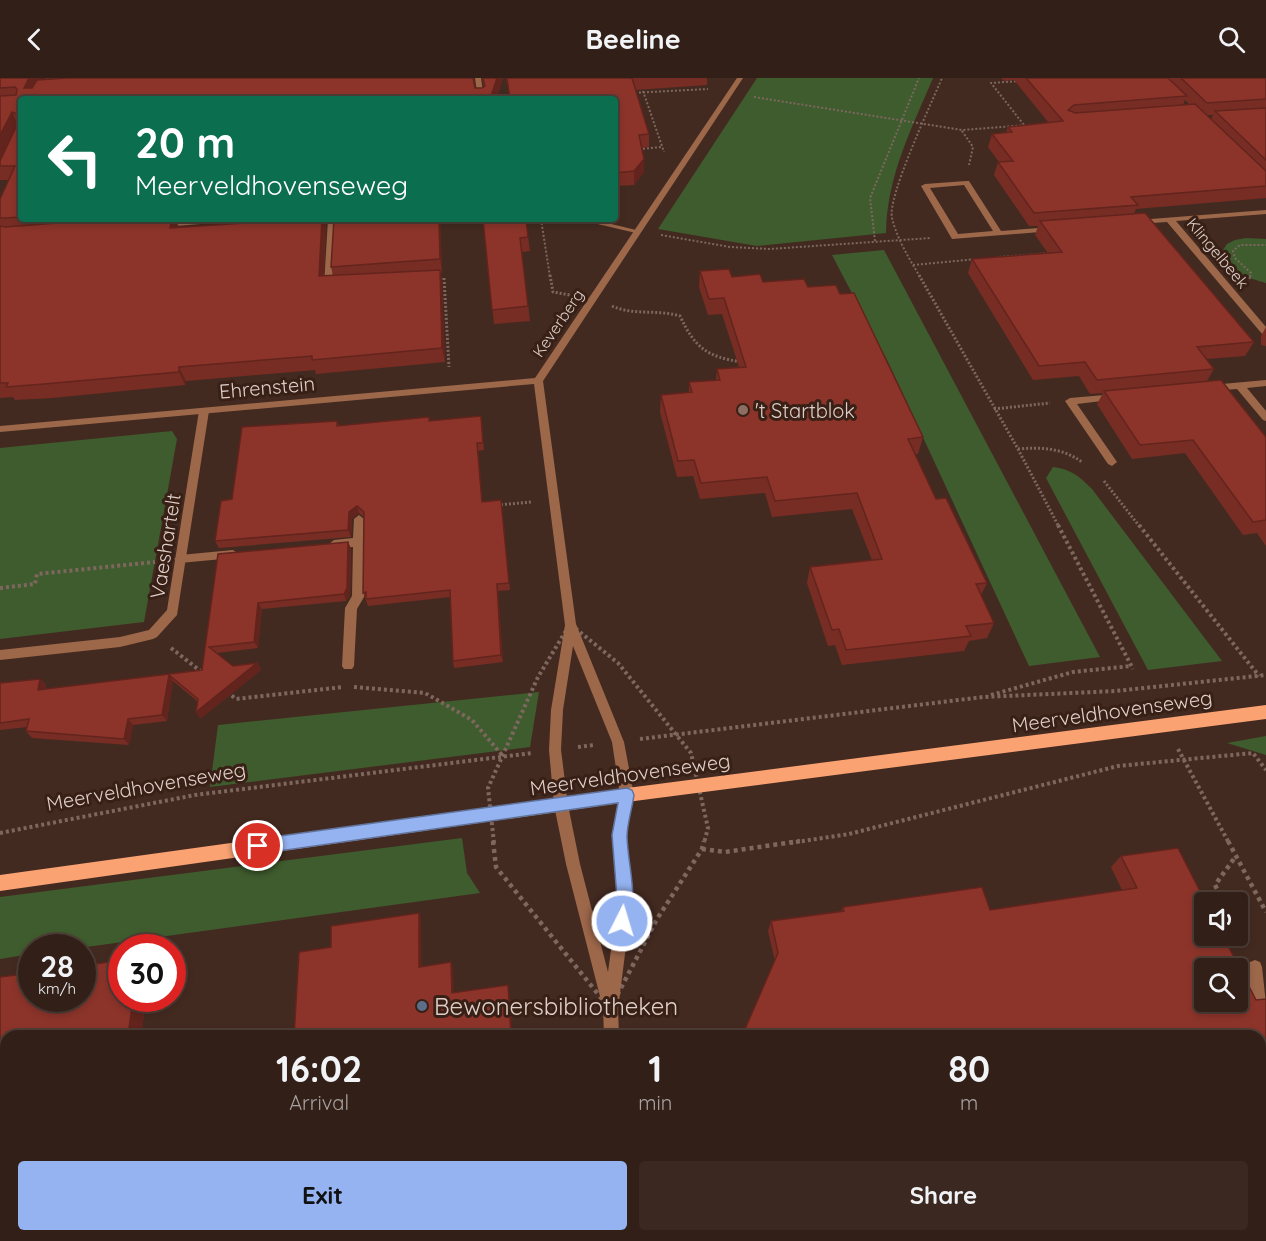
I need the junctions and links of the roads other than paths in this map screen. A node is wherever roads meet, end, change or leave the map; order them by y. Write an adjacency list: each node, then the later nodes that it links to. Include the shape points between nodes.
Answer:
1 (478, 78): 3 (street)
2 (740, 78): 12 (street, Keverberg)
3 (481, 96)
4 (1266, 212): 5 (street)
5 (1170, 220): 9 (street); 15 (street, Klingelbeek)
6 (198, 222): 10 (street)
7 (332, 222): 14 (street, via 328,286)
8 (594, 222): 12 (street)
9 (1128, 223)
10 (158, 225)
11 (1060, 229): 13 (street)
12 (636, 231): 16 (street, Keverberg)
13 (998, 233): 13 (street, via 966,183 925,186 955,237)
14 (340, 285)
15 (1266, 333)
16 (538, 381): 21 (street, Ehrenstein); 30 (street, Keverberg)
17 (1266, 383): 18 (street)
18 (1240, 386): 19 (street); 22 (street)
19 (1204, 389)
20 (1125, 396): 24 (street, via 1070,401)
21 (204, 411): 23 (street, Ehrenstein); 29 (street, Vaeshartelt)
22 (1266, 418)
23 (0, 429)
24 (1112, 462)
25 (359, 519): 26 (street)
26 (359, 542): 27 (street); 32 (street, via 358,597 351,608)
27 (326, 545)
28 (247, 552): 29 (street)
29 (180, 559): 31 (street, Vaeshartelt, via 173,612 153,634 120,642)
30 (570, 624): 34 (street, Keverberg, via 618,742); 35 (street, Keverberg, via 555,750)
31 (0, 654)
32 (348, 666)
33 (1266, 712): 34 (main road, Meerveldhovenseweg)
34 (627, 795): 35 (main road, Meerveldhovenseweg); 39 (street, Keverberg, via 620,835 625,898)
35 (561, 805): 36 (main road, Meerveldhovenseweg); 39 (street, Keverberg)
36 (0, 883)
37 (1255, 967): 38 (street, via 1259,997)
38 (1266, 996)
39 (610, 1010): 40 (street)
40 (611, 1030)

